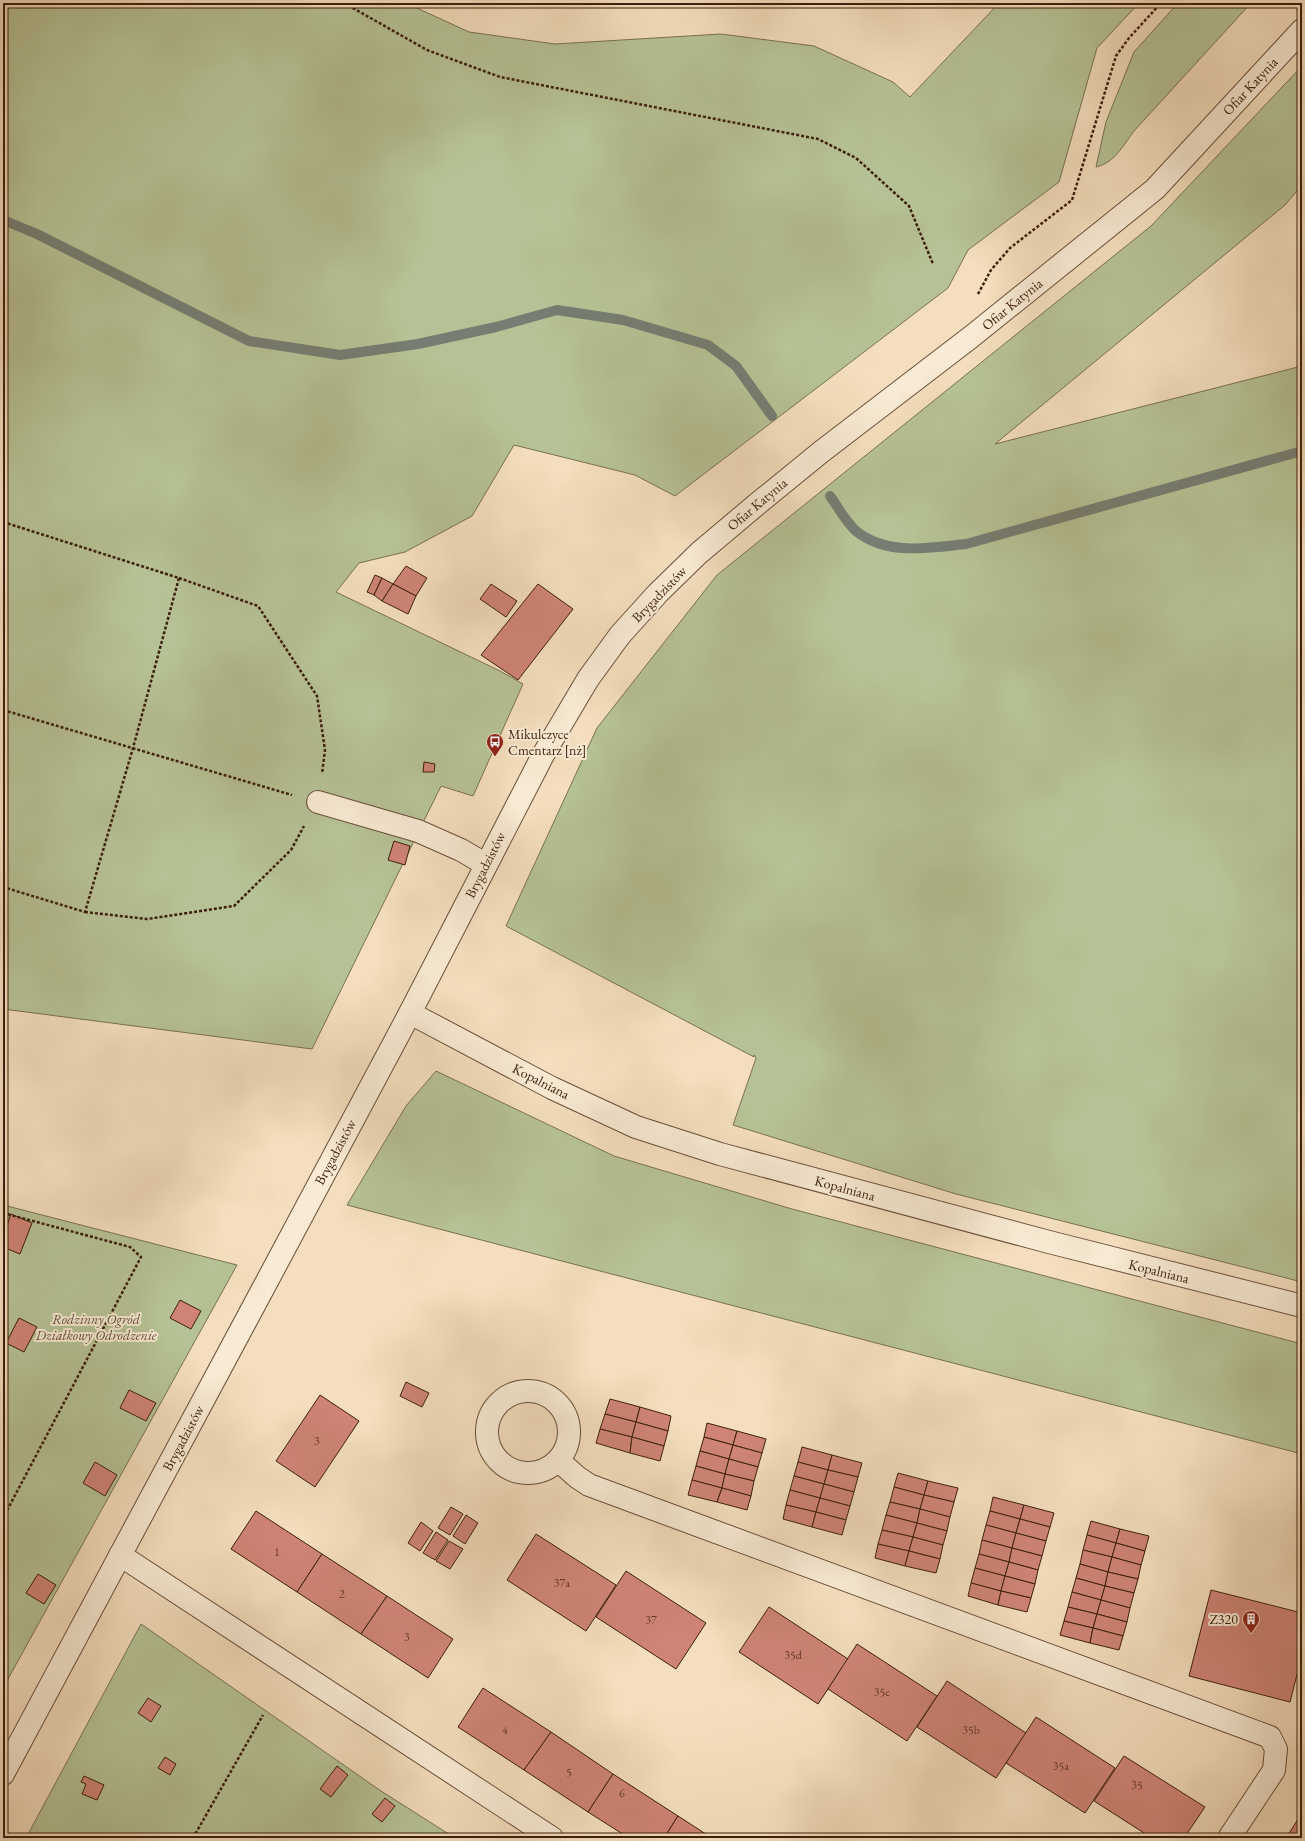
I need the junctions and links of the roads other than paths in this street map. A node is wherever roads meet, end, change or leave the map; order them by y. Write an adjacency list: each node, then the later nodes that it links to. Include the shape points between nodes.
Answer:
1 (1302, 30): 2 (street, Ofiar Katynia, via 1156,189 971,337 821,452)
2 (699, 554): 4 (street, Brygadzistów, via 658,593 620,635 588,679 543,755)
3 (318, 802): 4 (street, via 418,831)
4 (485, 864): 5 (street, Brygadzistów)
5 (410, 1013): 6 (street, Kopalniana, via 552,1088 636,1126 706,1150 1049,1242); 8 (street, Brygadzistów)
6 (1302, 1306)
7 (560, 1461): 11 (street, via 589,1485 1270,1737 1276,1749 1274,1770)
8 (120, 1555): 9 (street, Brygadzistów); 10 (street)
9 (3, 1774)
10 (552, 1838)
11 (1229, 1838)

